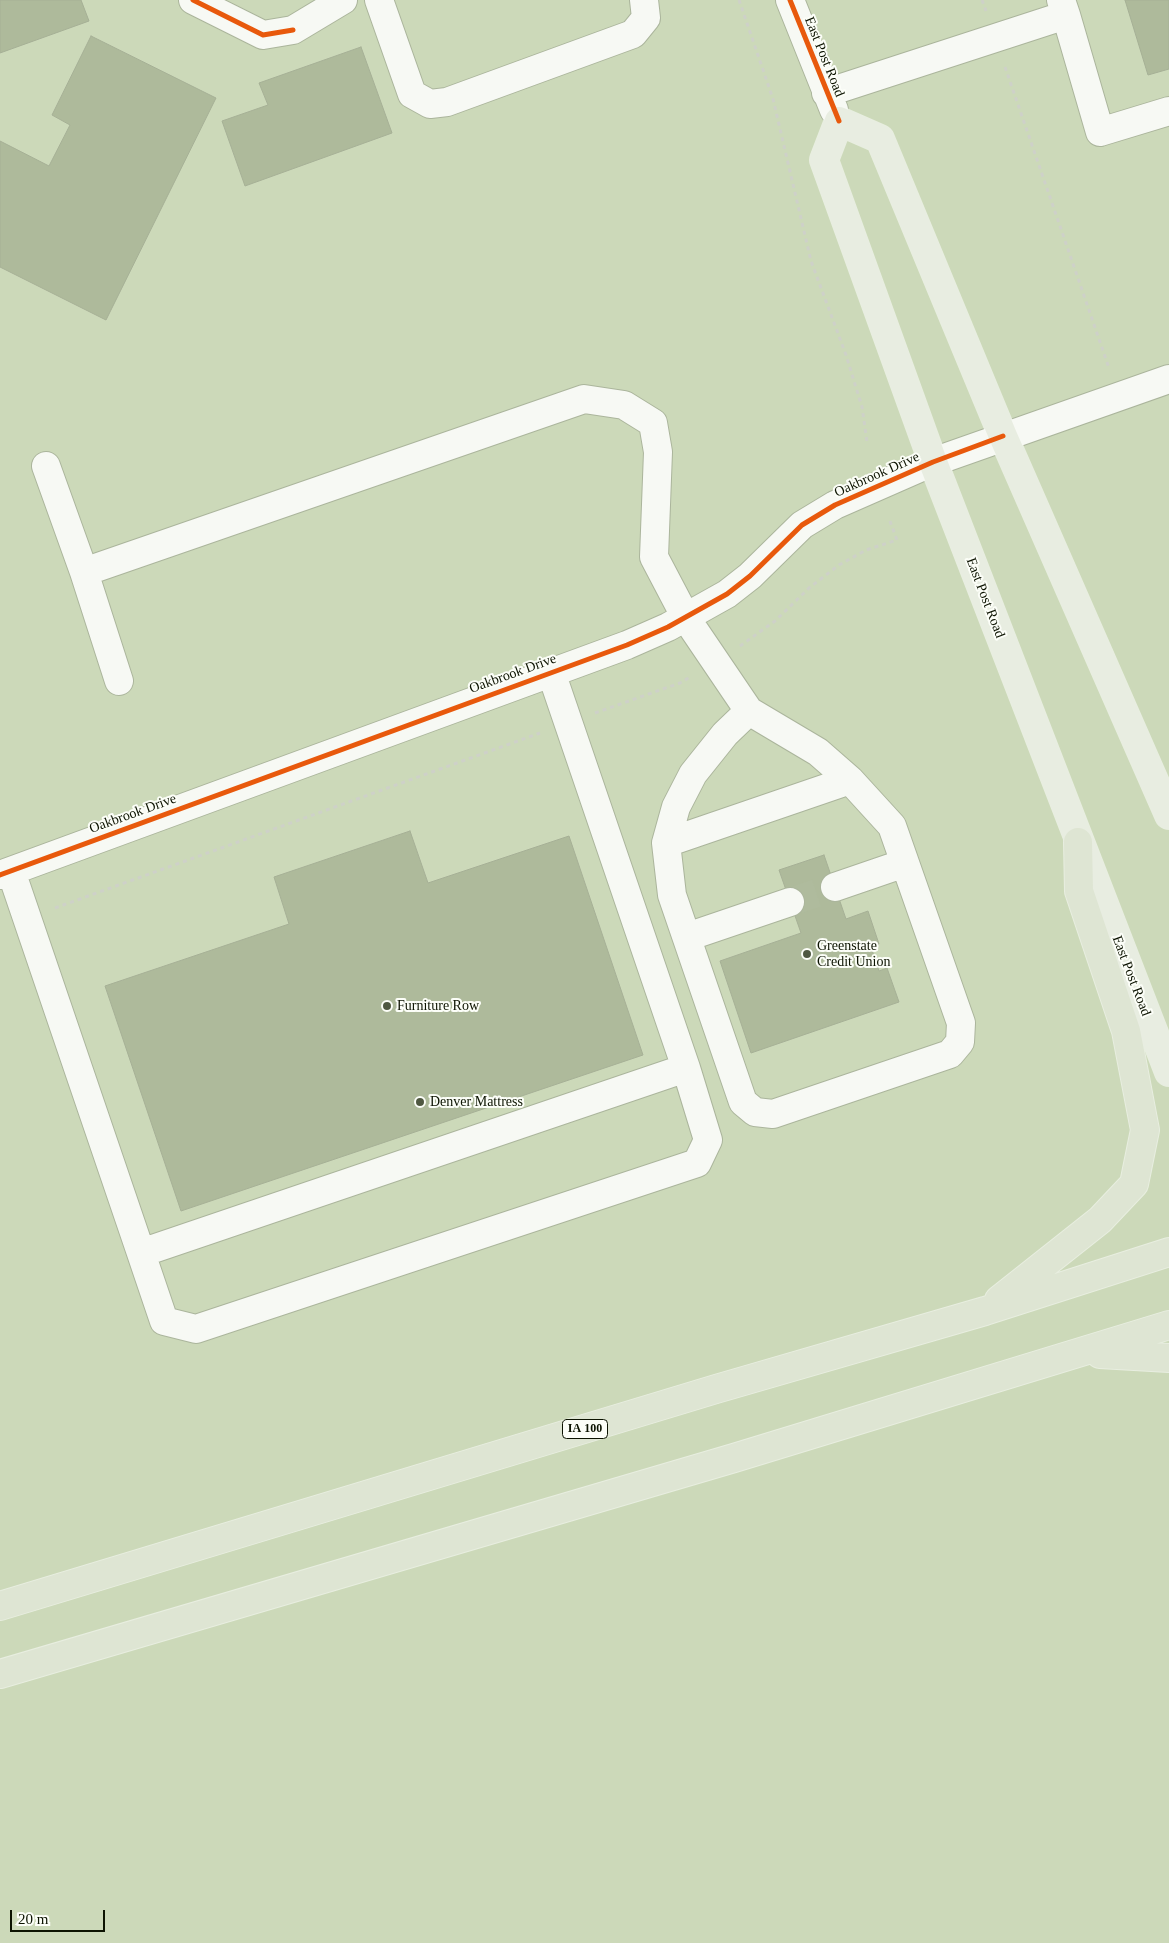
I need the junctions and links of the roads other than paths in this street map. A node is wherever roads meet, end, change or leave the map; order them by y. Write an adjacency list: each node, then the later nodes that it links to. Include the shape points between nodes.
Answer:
1 (193, 0): 2 (street, via 263,35 293,30)
2 (343, 0)
3 (379, 0): 4 (street, via 412,94 430,104 447,102 633,34 646,18)
4 (644, 0)
5 (790, 0): 7 (street, East Post Road)
6 (1063, 7): 7 (street, via 995,38); 8 (street, via 1100,132)
7 (826, 93): 9 (street, East Post Road)
8 (1169, 111)
9 (839, 122): 11 (main road, via 880,139); 12 (main road, East Post Road, via 824,160)
10 (1169, 379): 11 (street, Oakbrook Drive)
11 (1003, 436): 12 (street, Oakbrook Drive); 20 (main road)
12 (933, 462): 15 (street, Oakbrook Drive, via 835,505 802,525 750,576); 21 (main road, East Post Road)
13 (46, 466): 14 (street)
14 (84, 572): 15 (street, via 584,399 624,405 653,422 658,452 654,557); 17 (street)
15 (686, 618): 16 (street, Oakbrook Drive, via 627,645); 18 (street)
16 (551, 672): 24 (street, Oakbrook Drive); 28 (street)
17 (119, 680)
18 (749, 711): 19 (street, via 818,752); 22 (street, via 693,774 676,807)
19 (850, 780): 22 (street); 23 (street, via 892,826)
20 (1169, 815)
21 (1078, 842): 29 (main road, East Post Road); 32 (highway, via 1079,891 1126,1031 1145,1130 1134,1184 1100,1220)
22 (666, 843): 27 (street, via 672,895)
23 (905, 863): 25 (street); 27 (street, via 961,1024 960,1042 950,1054 773,1114 755,1112 743,1102)
24 (5, 873): 31 (street, via 27,919)
25 (835, 887)
26 (790, 902): 27 (street)
27 (687, 937)
28 (686, 1068): 31 (street); 31 (street, via 708,1140 697,1163 196,1329 164,1322)
29 (1169, 1072)
30 (1169, 1252): 32 (highway, IA 100)
31 (141, 1253)
32 (985, 1311): 36 (highway, IA 100)
33 (1169, 1325): 34 (highway)
34 (1079, 1353): 35 (highway); 37 (highway, via 715,1464)
35 (1169, 1358)
36 (0, 1606)
37 (0, 1674)

